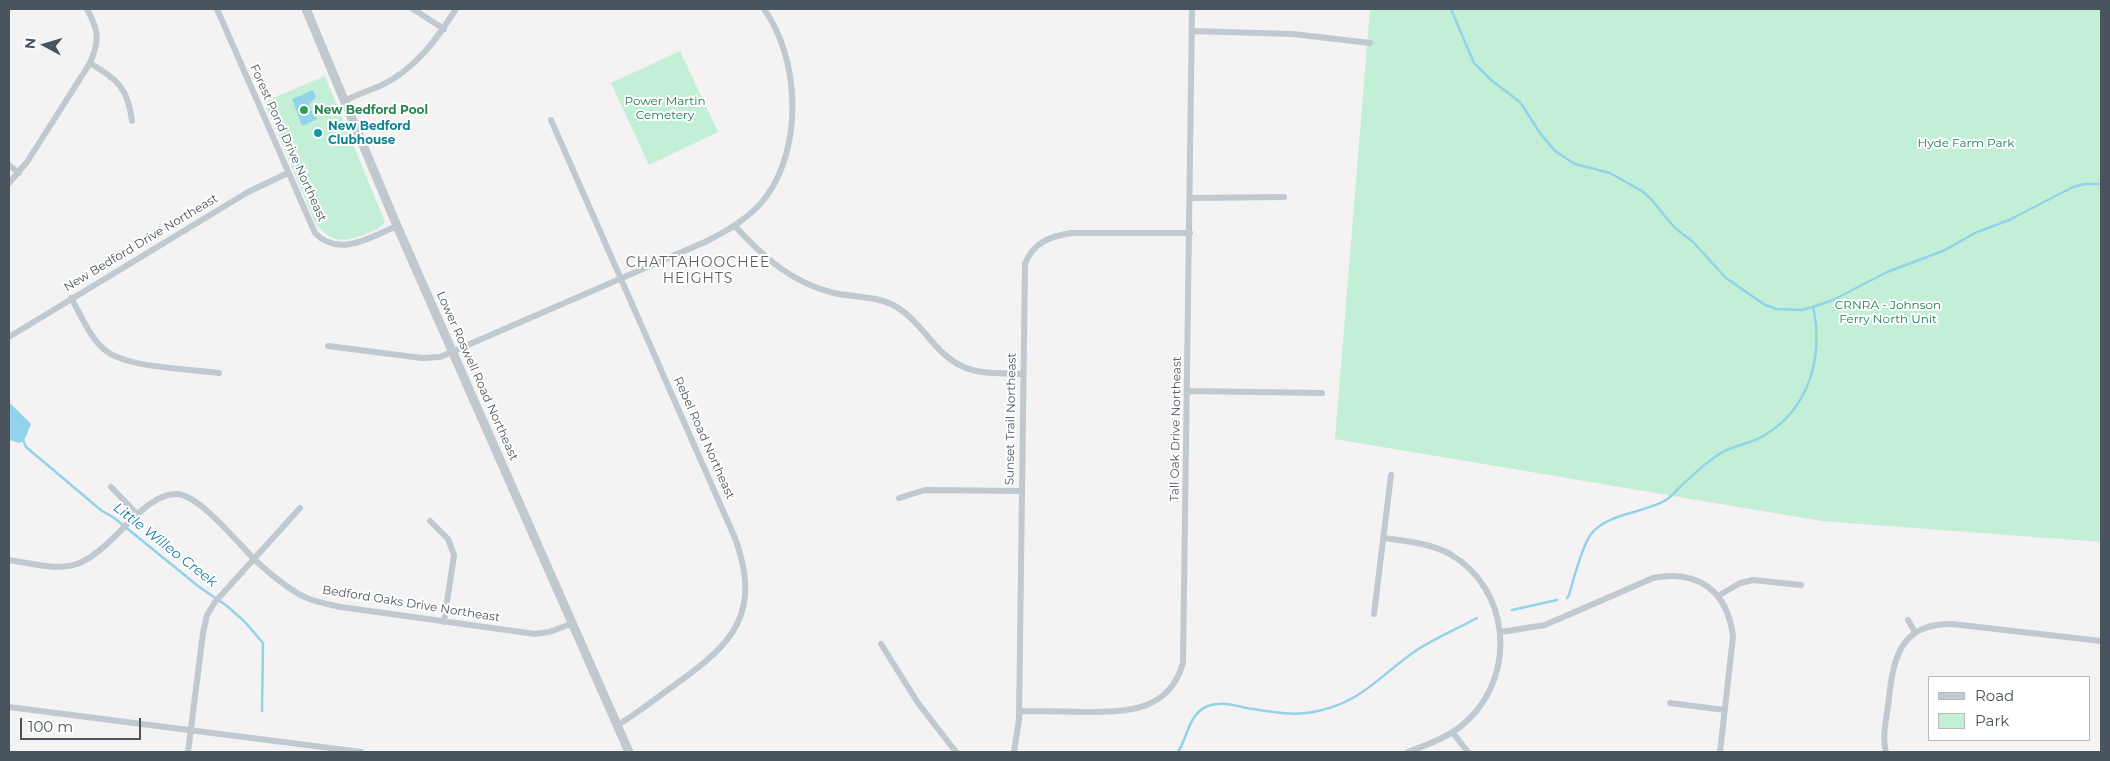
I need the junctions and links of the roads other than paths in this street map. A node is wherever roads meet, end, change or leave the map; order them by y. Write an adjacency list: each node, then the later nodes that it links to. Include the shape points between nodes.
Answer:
1 (87, 9): 11 (street, via 98,36)
2 (217, 9): 17 (street, Forest Pond Drive Northeast)
3 (306, 9): 12 (street, Lower Roswell Road Northeast)
4 (413, 9): 8 (street)
5 (456, 9): 8 (street)
6 (764, 9): 22 (street, via 777,33 787,63 792,100 790,136 780,172 770,191)
7 (1192, 9): 9 (street, Tall Oak Drive Northeast)
8 (444, 29): 12 (street, via 403,73)
9 (1192, 31): 10 (street, via 1293,34); 20 (street, Tall Oak Drive Northeast)
10 (1370, 43)
11 (90, 63): 14 (street, via 121,86); 16 (street)
12 (344, 101): 21 (street, Lower Roswell Road Northeast)
13 (551, 120): 24 (street, Rebel Road Northeast)
14 (132, 121)
15 (9, 165): 16 (street)
16 (19, 173): 18 (street)
17 (288, 173): 21 (street, Forest Pond Drive Northeast, via 314,231 331,243 352,244); 25 (street, New Bedford Drive Northeast, via 248,192)
18 (9, 183)
19 (1284, 197): 20 (street)
20 (1190, 198): 23 (street, Tall Oak Drive Northeast)
21 (397, 226): 28 (street, Lower Roswell Road Northeast)
22 (735, 226): 24 (street); 30 (street, via 766,258 799,282 835,293 887,302 902,310 940,352 960,366 976,372)
23 (1190, 234): 30 (street, Sunset Trail Northeast, via 1072,233 1048,238 1033,248 1024,272); 31 (street, Tall Oak Drive Northeast)
24 (622, 278): 28 (street); 57 (street, Rebel Road Northeast, via 735,538 746,583 736,627 720,650)
25 (71, 298): 26 (street, New Bedford Drive Northeast); 29 (street, via 97,341 112,355 133,362)
26 (9, 337)
27 (328, 346): 28 (street, via 422,358 435,358)
28 (452, 352): 48 (street, Lower Roswell Road Northeast)
29 (219, 373)
30 (1023, 374): 35 (street, Sunset Trail Northeast)
31 (1188, 391): 32 (street); 55 (street, Tall Oak Drive Northeast, via 1185,645 1180,673 1165,694 1135,710)
32 (1322, 393)
33 (1392, 475): 40 (street)
34 (111, 487): 38 (street)
35 (1021, 491): 36 (street, via 925,490); 55 (street, Sunset Trail Northeast)
36 (900, 498)
37 (300, 508): 41 (street)
38 (138, 515): 41 (street, Bedford Oaks Drive Northeast, via 159,497 186,496 202,506); 42 (street, Bedford Oaks Drive Northeast, via 97,553 76,564 50,566)
39 (430, 521): 47 (street, via 448,539 454,555)
40 (1384, 538): 45 (street); 49 (street, via 1422,544 1450,554 1484,587)
41 (254, 559): 47 (street, Bedford Oaks Drive Northeast, via 299,594 313,600); 58 (street, via 207,615)
42 (9, 560)
43 (1801, 585): 44 (street, via 1752,580)
44 (1718, 596): 49 (street, via 1694,579 1664,576 1645,581 1545,625); 56 (street, via 1732,623 1733,638)
45 (1374, 614)
46 (1908, 620): 50 (street)
47 (444, 622): 48 (street, Bedford Oaks Drive Northeast, via 535,634)
48 (571, 624): 57 (street, Lower Roswell Road Northeast)
49 (1501, 632): 59 (street, via 1499,665 1491,688 1476,712)
50 (1915, 632): 51 (street, via 1930,626 1952,624); 68 (street, via 1900,650 1892,669 1884,736)
51 (2101, 641)
52 (881, 644): 63 (street, via 918,703)
53 (1670, 704): 56 (street)
54 (9, 707): 58 (street)
55 (1019, 710): 64 (street, Sunset Trail Northeast)
56 (1725, 710): 67 (street)
57 (616, 726): 62 (street, Lower Roswell Road Northeast)
58 (190, 731): 60 (street); 61 (street)
59 (1453, 733): 65 (street); 66 (street)
60 (188, 752)
61 (361, 752)
62 (629, 752)
63 (956, 752)
64 (1014, 752)
65 (1408, 752)
66 (1468, 752)
67 (1720, 752)
68 (1886, 752)

